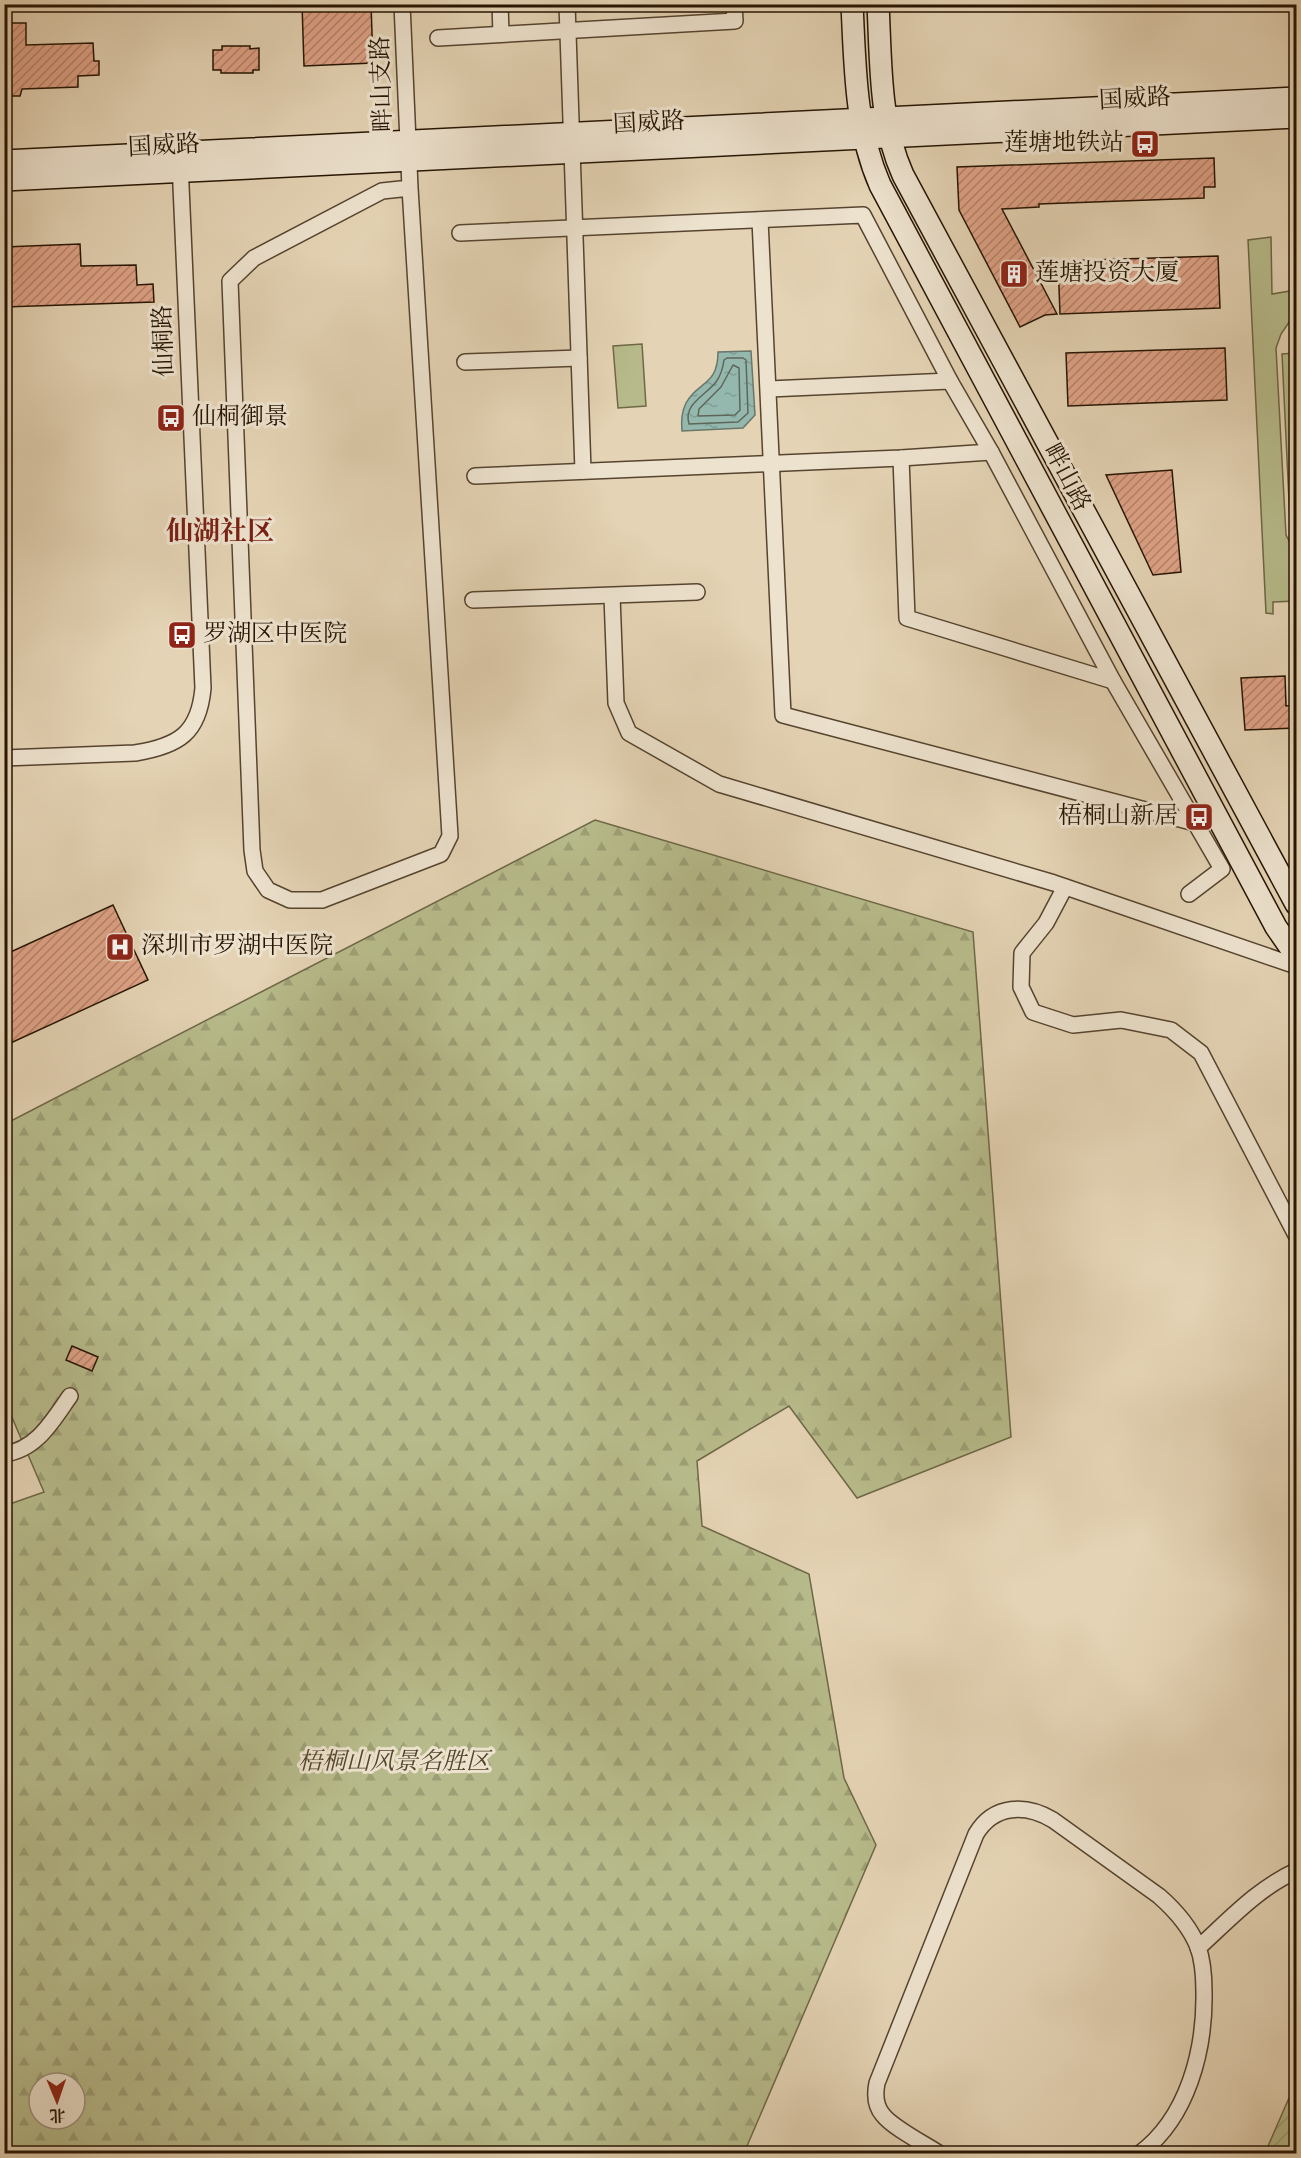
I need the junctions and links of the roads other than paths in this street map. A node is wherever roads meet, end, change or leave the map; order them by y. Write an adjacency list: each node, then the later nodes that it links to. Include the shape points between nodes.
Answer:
1 (402, 4): 15 (street, 畔山支路)
2 (500, 4): 8 (street)
3 (567, 4): 7 (street)
4 (734, 4): 7 (street, via 735,21)
5 (852, 4): 13 (street, 畔山路)
6 (878, 4): 12 (street, 畔山路)
7 (568, 31): 8 (street); 14 (street)
8 (501, 34): 9 (street)
9 (438, 38)
10 (1296, 98): 12 (street, 国威路)
11 (1296, 117): 12 (street, 国威路)
12 (887, 129): 13 (street, 国威路); 40 (street, 畔山路, via 903,175)
13 (862, 130): 14 (street, 国威路); 41 (street, 畔山路, via 880,185 1276,927)
14 (572, 144): 15 (street, 国威路); 21 (street)
15 (408, 151): 17 (street, 国威路); 19 (street, 畔山支路)
16 (4, 161): 17 (street, 国威路)
17 (180, 162): 18 (street, 国威路); 36 (street, 仙桐路, via 203,688 199,714 181,739 151,750)
18 (4, 180)
19 (410, 188): 19 (street, 畔山支路, via 450,836 441,854 322,900 290,900 268,890 255,871 252,850 230,281 254,258 372,196)
20 (760, 220): 21 (street); 25 (street, via 863,214); 26 (street)
21 (575, 228): 22 (street); 23 (street)
22 (460, 233)
23 (579, 358): 24 (street); 30 (street)
24 (465, 362)
25 (950, 381): 26 (street); 27 (street)
26 (769, 389): 29 (street)
27 (991, 452): 28 (street); 35 (street)
28 (901, 458): 29 (street); 35 (street, via 907,618)
29 (771, 464): 30 (street); 37 (street, via 783,715)
30 (583, 471): 31 (street)
31 (475, 476)
32 (697, 592): 33 (street)
33 (612, 596): 34 (street); 38 (street, via 616,703 629,733 718,784)
34 (473, 600)
35 (1113, 681): 37 (street)
36 (4, 758)
37 (1195, 823): 39 (street, via 1222,869)
38 (1065, 887): 42 (street); 43 (street, via 1046,923 1022,953 1021,987 1033,1012 1073,1025 1121,1020 1171,1030 1201,1053)
39 (1189, 894)
40 (1296, 904)
41 (1296, 956)
42 (1296, 966)
43 (1296, 1235)
44 (70, 1396): 45 (street, via 31,1445)
45 (4, 1454)
46 (1296, 1871): 47 (street, via 1261,1892)
47 (1198, 1948): 48 (street, via 1172,1907 1042,1813 1004,1811 982,1823 875,2092 881,2114); 49 (street, via 1204,1974 1204,2006 1195,2068 1184,2098 1168,2124)
48 (940, 2154)
49 (1139, 2154)

